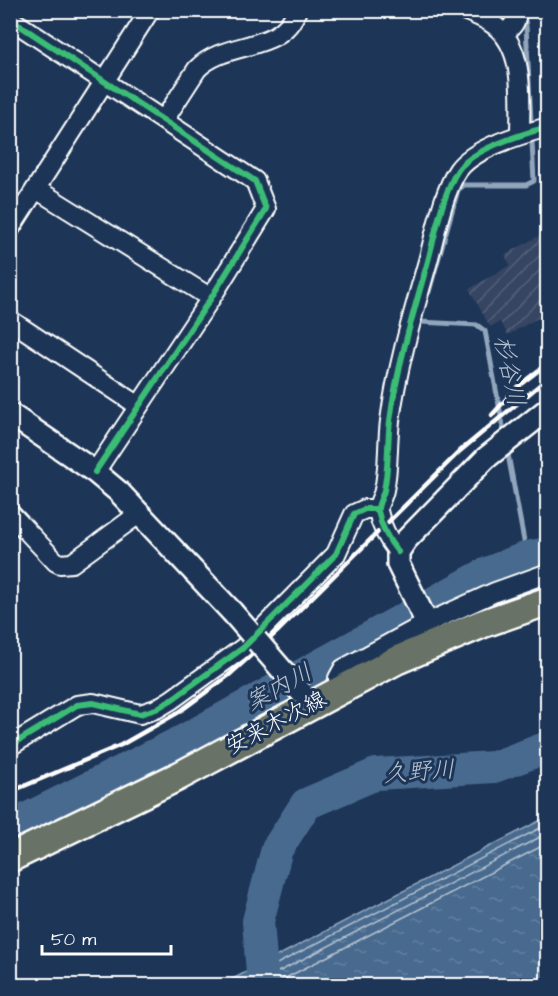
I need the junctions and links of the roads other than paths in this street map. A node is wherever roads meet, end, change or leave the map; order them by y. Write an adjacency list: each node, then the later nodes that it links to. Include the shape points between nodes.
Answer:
1 (150, 10): 7 (street)
2 (297, 10): 8 (street, via 291,23 275,37 204,61)
3 (464, 10): 6 (street)
4 (516, 10): 6 (street, via 513,26)
5 (10, 19): 7 (street)
6 (504, 34): 10 (street, via 517,65)
7 (106, 82): 8 (street); 11 (street)
8 (164, 120): 13 (street, via 255,181 266,209)
9 (548, 127): 10 (street)
10 (520, 135): 19 (street, via 472,157 452,181 438,220 395,388 384,491)
11 (36, 189): 12 (street); 13 (street)
12 (10, 228)
13 (211, 298): 15 (street)
14 (10, 320): 15 (street)
15 (139, 406): 18 (street)
16 (548, 409): 22 (street, via 486,458)
17 (10, 414): 18 (street)
18 (95, 472): 21 (street)
19 (378, 509): 22 (street); 28 (street, via 354,514 336,554 243,648 171,700 140,714 93,703 77,705)
20 (10, 513): 21 (street, via 56,562 64,565)
21 (140, 513): 27 (street, bridge)
22 (398, 552): 25 (street, via 398,564)
23 (548, 573): 25 (street)
24 (548, 601): 26 (main road, 安来木次線, via 442,640)
25 (421, 613): 26 (street, via 343,669 338,678)
26 (342, 687): 27 (main road, 安来木次線)
27 (306, 698): 29 (main road, 安来木次線, via 179,776)
28 (10, 746)
29 (10, 858)

